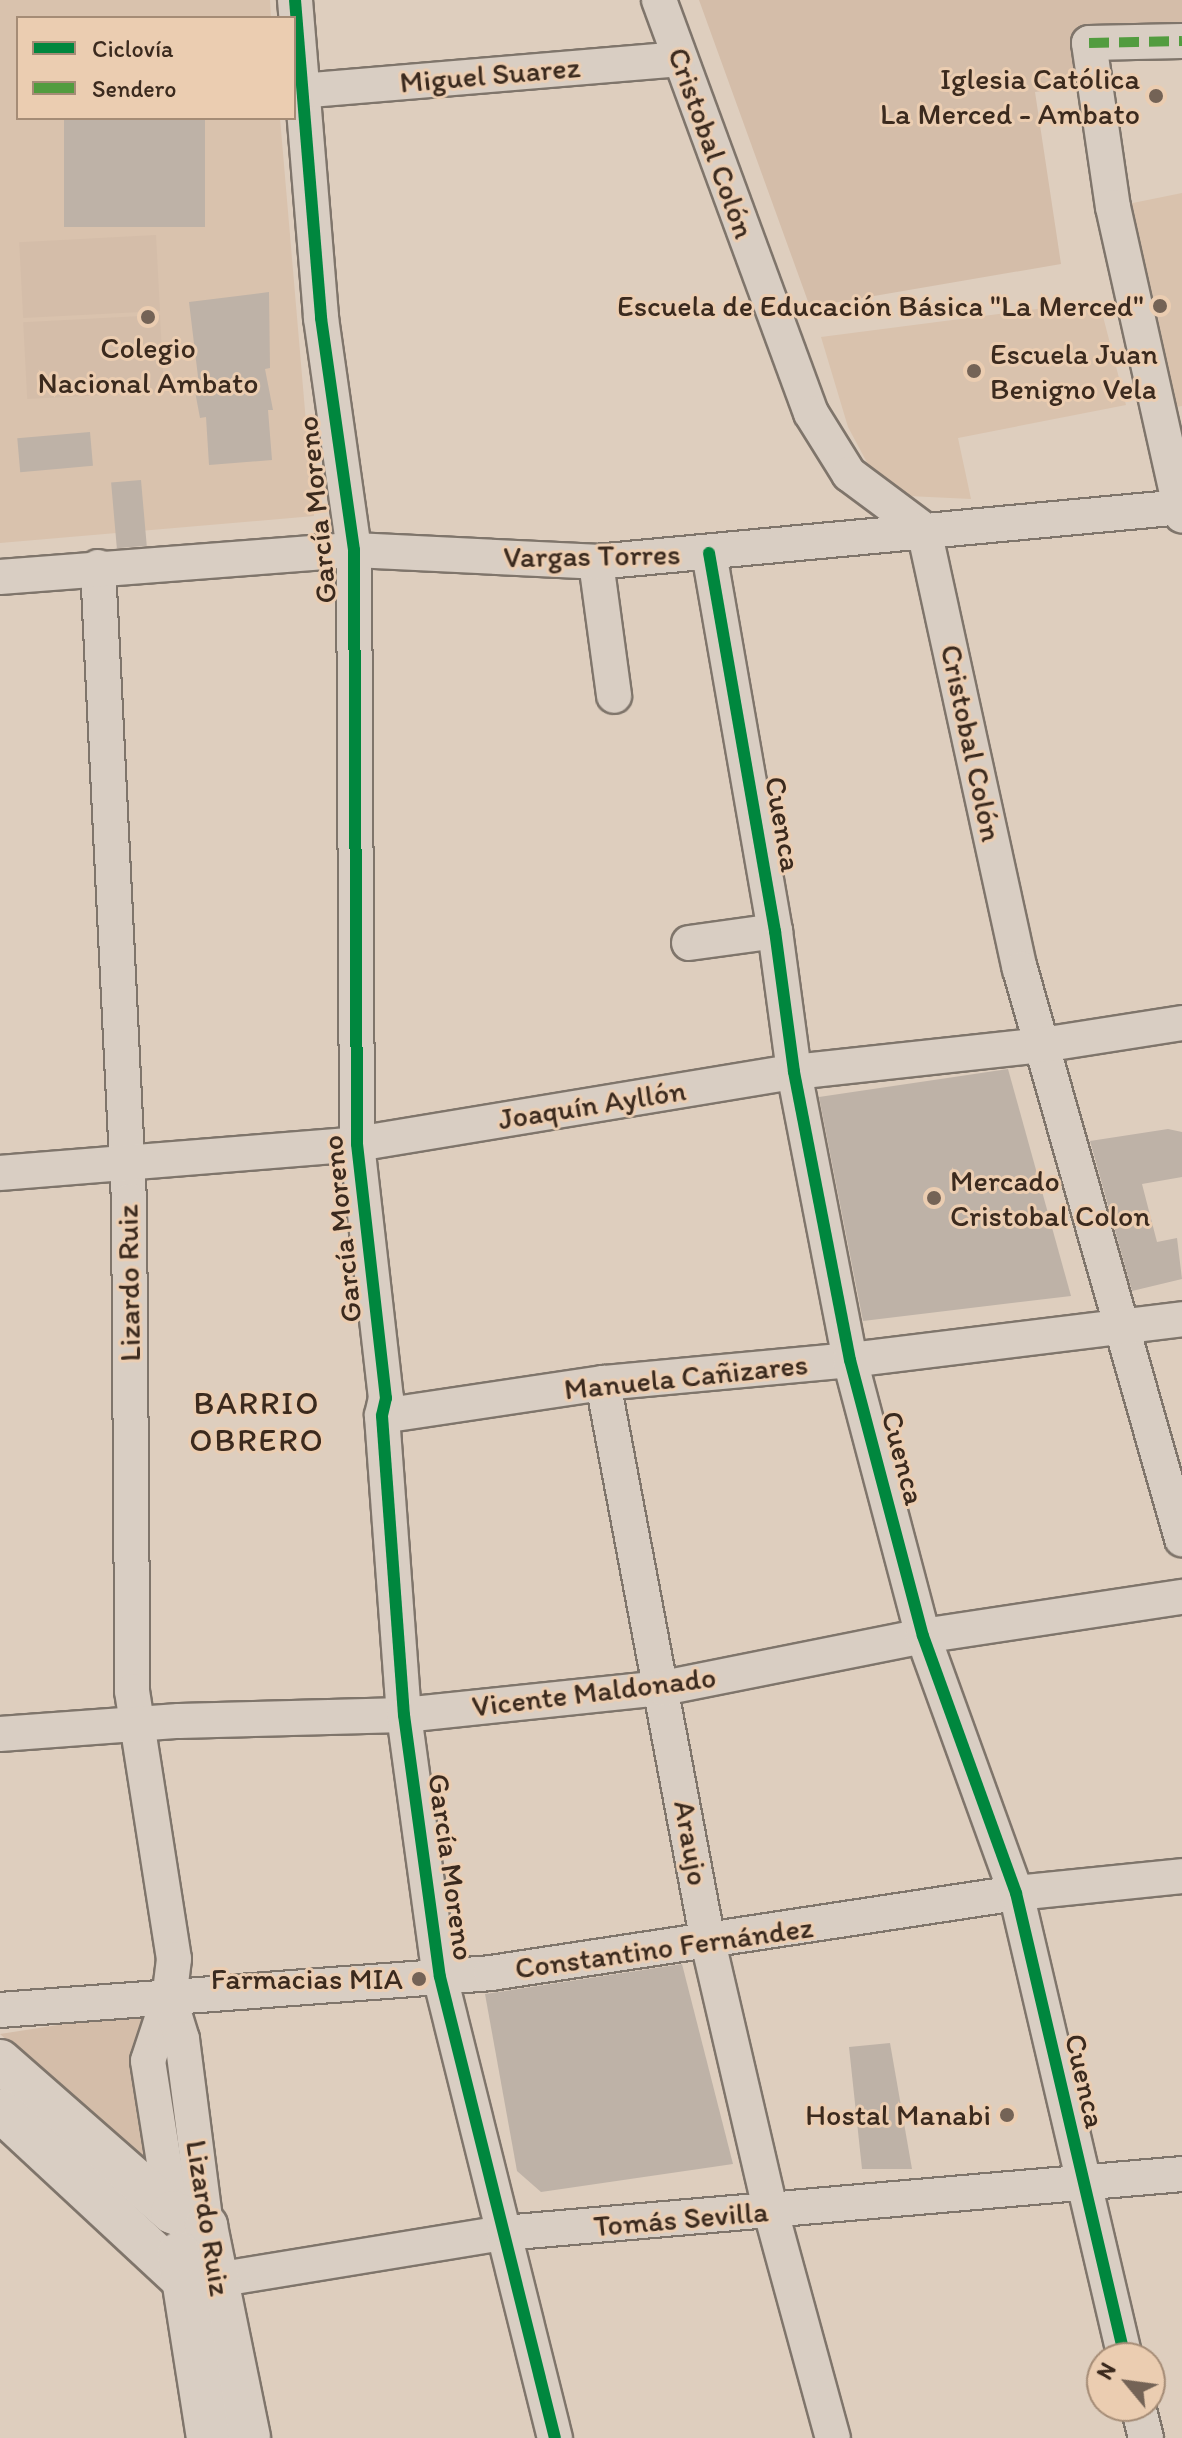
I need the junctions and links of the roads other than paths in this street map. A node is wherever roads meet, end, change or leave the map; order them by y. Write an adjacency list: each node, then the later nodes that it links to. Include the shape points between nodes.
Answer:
1 (659, 0): 4 (street, Cristobal Colón)
2 (296, 18): 5 (street, García Moreno)
3 (1182, 41): 6 (street, via 1089,43 1113,207)
4 (679, 59): 5 (street, Miguel Suarez); 7 (street, Cristobal Colón, via 811,413 849,474)
5 (300, 91): 8 (street, García Moreno, via 321,318)
6 (1181, 510): 7 (street, Vargas Torres)
7 (924, 530): 9 (street, Vargas Torres); 17 (street, Cristobal Colón, via 1020,969)
8 (354, 550): 10 (street, Vargas Torres); 11 (street, Vargas Torres); 19 (street, García Moreno)
9 (709, 553): 10 (street, Vargas Torres); 14 (street, Cuenca)
10 (596, 562): 13 (street)
11 (98, 567): 12 (street, Vargas Torres); 20 (street, Lizardo Ruiz)
12 (0, 577)
13 (614, 696)
14 (775, 931): 15 (street); 18 (street, Cuenca)
15 (689, 943)
16 (1182, 1023): 17 (street, Joaquín Ayllón)
17 (1042, 1045): 18 (street, Joaquín Ayllón); 23 (street, Cristobal Colón)
18 (794, 1072): 19 (street, Joaquín Ayllón); 24 (street, Cuenca)
19 (357, 1144): 20 (street, Joaquín Ayllón); 26 (street, García Moreno, via 386,1398)
20 (127, 1164): 21 (street, Joaquín Ayllón); 32 (street, Lizardo Ruiz)
21 (0, 1173)
22 (1182, 1319): 23 (street, Manuela Cañizares)
23 (1119, 1325): 24 (street, Manuela Cañizares); 27 (street, Cristobal Colón)
24 (850, 1360): 25 (street, Manuela Cañizares); 29 (street, Cuenca)
25 (603, 1383): 26 (street, Manuela Cañizares); 30 (street, Araujo)
26 (382, 1416): 31 (street, García Moreno)
27 (1182, 1539)
28 (1182, 1597): 29 (street, Vicente Maldonado)
29 (923, 1636): 30 (street, Vicente Maldonado); 35 (street, Cuenca)
30 (663, 1688): 31 (street, Vicente Maldonado); 36 (street, Araujo)
31 (404, 1715): 32 (street, Vicente Maldonado); 37 (street, García Moreno)
32 (137, 1726): 33 (street, Vicente Maldonado); 38 (street, Lizardo Ruiz, via 174,1959)
33 (0, 1734)
34 (1182, 1876): 35 (street, Constantino Fernández)
35 (1016, 1893): 36 (street, Constantino Fernández); 43 (street, Cuenca)
36 (708, 1942): 37 (street, Constantino Fernández); 44 (street, Araujo)
37 (440, 1977): 38 (street, Constantino Fernández); 46 (street, García Moreno)
38 (169, 1997): 39 (street, Constantino Fernández); 45 (street, Lizardo Ruiz, via 148,2061)
39 (0, 2010)
40 (0, 2061): 45 (main road)
41 (0, 2110): 47 (main road)
42 (1182, 2174): 43 (street, Tomás Sevilla)
43 (1081, 2185): 44 (street, Tomás Sevilla); 48 (street, Cuenca)
44 (771, 2212): 46 (street, Tomás Sevilla); 52 (street, Araujo)
45 (189, 2219): 47 (main road, Lizardo Ruiz)
46 (504, 2233): 47 (street, Tomás Sevilla); 51 (street, García Moreno)
47 (199, 2280): 49 (main road, Lizardo Ruiz); 50 (main road, Lizardo Ruiz)
48 (1121, 2342)
49 (208, 2438)
50 (249, 2438)
51 (555, 2438)
52 (833, 2438)

